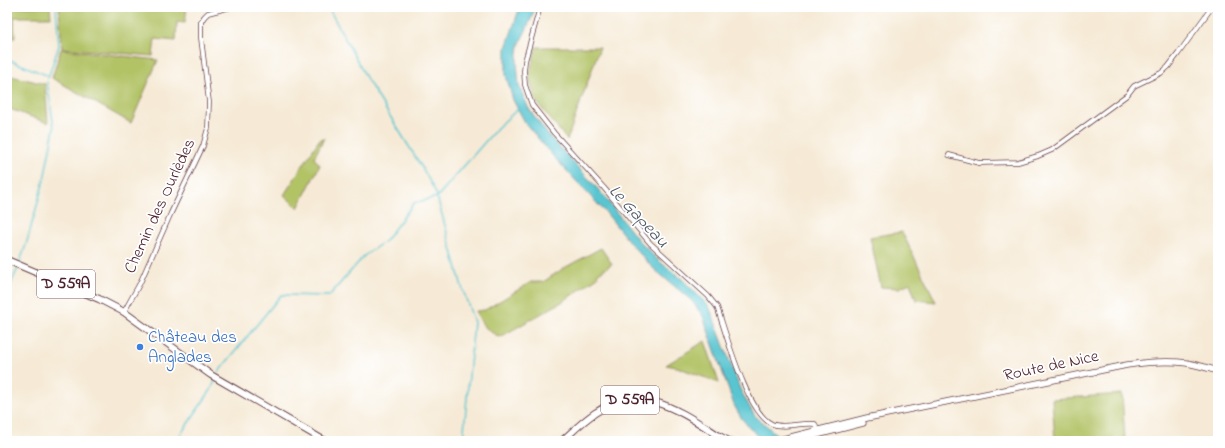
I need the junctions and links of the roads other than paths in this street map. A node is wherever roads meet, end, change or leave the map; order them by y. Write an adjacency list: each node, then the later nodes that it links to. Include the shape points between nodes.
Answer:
1 (231, 7): 6 (street, Chemin des Ourlèdes, via 208,13 201,22 209,102 204,146)
2 (540, 7): 9 (street, via 524,71 525,85 532,105 650,243 717,306 744,386 762,417 778,426 814,424)
3 (1212, 7): 4 (street, via 1161,73 1134,86 1127,95 1052,150 1018,162 998,163 979,163)
4 (949, 155)
5 (7, 260): 6 (main road, D 559A, via 71,286)
6 (124, 312): 12 (main road, D 559A, via 211,375)
7 (1218, 371): 8 (main road, Route de Nice, via 1188,363 1152,361)
8 (890, 414): 9 (main road); 11 (main road)
9 (818, 431): 11 (main road)
10 (722, 439): 13 (main road, D 559A, via 663,404 632,399 596,412); 14 (main road, D 559A)
11 (792, 439): 15 (main road)
12 (326, 441)
13 (562, 441)
14 (729, 441)
15 (775, 441)

